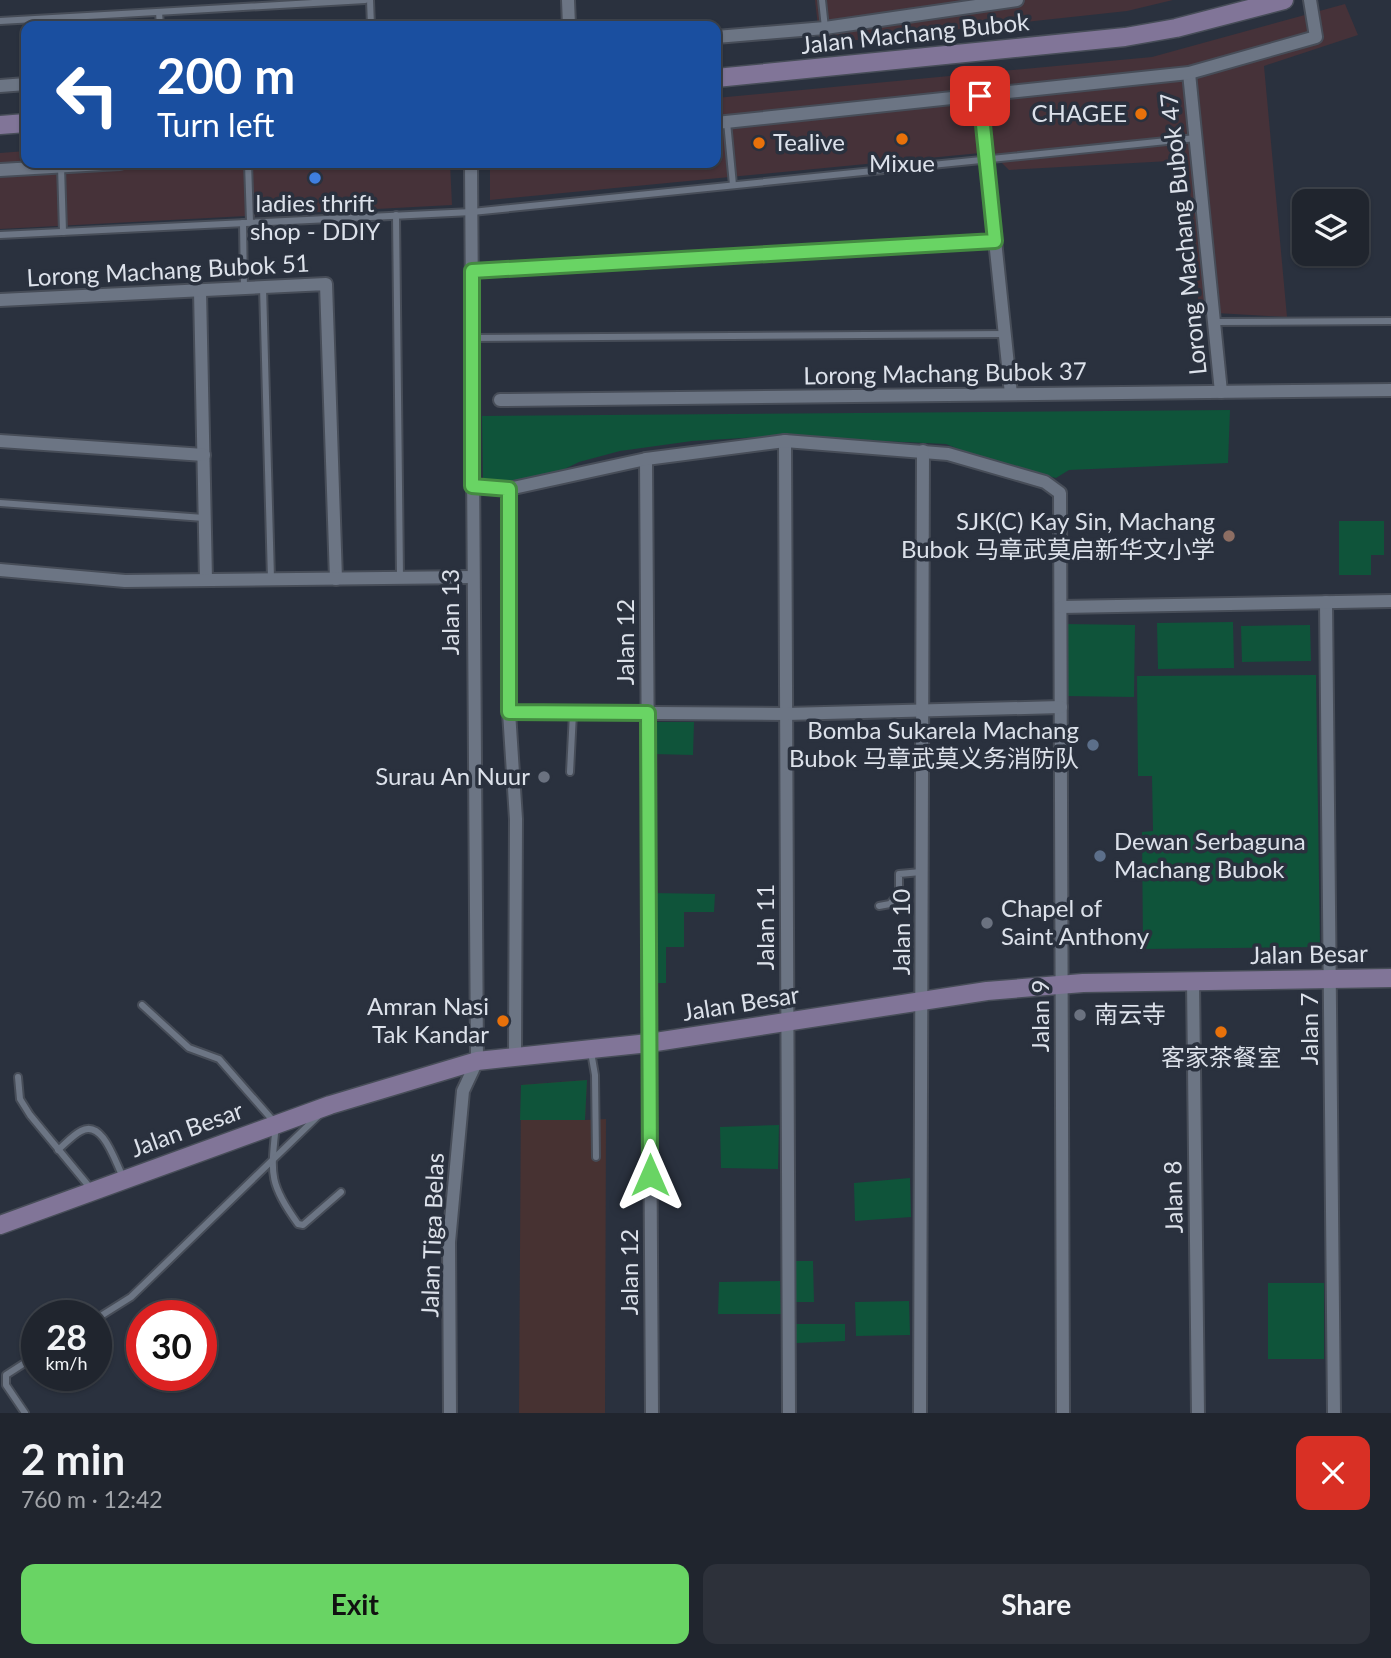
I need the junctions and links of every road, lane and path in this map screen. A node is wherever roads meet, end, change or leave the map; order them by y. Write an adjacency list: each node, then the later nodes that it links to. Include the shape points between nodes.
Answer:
1 (367, 0): 7 (lane); 12 (lane)
2 (568, 0): 13 (street)
3 (822, 0): 14 (lane)
4 (1017, 0): 14 (street)
5 (1284, 0): 8 (main road, Jalan Machang Bubok)
6 (1310, 0): 16 (street, via 1316,37)
7 (348, 1): 9 (lane)
8 (1240, 6): 17 (main road, Jalan Machang Bubok, via 1125,37)
9 (159, 12): 10 (lane); 11 (lane)
10 (0, 21)
11 (160, 21)
12 (370, 21)
13 (569, 21)
14 (822, 28): 15 (street)
15 (721, 37)
16 (1189, 73): 20 (street); 24 (street, Lorong Machang Bubok 47)
17 (721, 77)
18 (21, 84): 19 (street)
19 (0, 86)
20 (980, 96): 21 (street); 25 (street)
21 (721, 122): 31 (lane)
22 (21, 123): 23 (main road)
23 (0, 125)
24 (1196, 138): 25 (lane); 44 (street, Lorong Machang Bubok 47)
25 (987, 159): 31 (lane); 37 (street)
26 (30, 168): 30 (street)
27 (61, 168): 35 (lane)
28 (248, 168): 34 (lane)
29 (471, 168): 32 (street, Jalan 13)
30 (0, 170)
31 (733, 185): 32 (lane)
32 (472, 212): 33 (lane); 38 (street, Jalan 13)
33 (396, 215): 34 (lane); 63 (lane)
34 (246, 223): 35 (lane); 40 (lane)
35 (63, 232): 36 (lane)
36 (0, 235)
37 (995, 241): 38 (street); 45 (street)
38 (472, 271): 46 (street, Jalan 13)
39 (263, 287): 40 (street, Lorong Machang Bubok 51); 62 (street, Lorong Machang Bubok 51, via 326,284); 65 (lane)
40 (244, 288): 41 (street, Lorong Machang Bubok 51)
41 (200, 290): 42 (street, Lorong Machang Bubok 51); 54 (street)
42 (0, 300)
43 (1391, 321): 44 (lane)
44 (1214, 322): 48 (street, Lorong Machang Bubok 47)
45 (1005, 334): 46 (lane); 49 (street)
46 (472, 338): 56 (street, Jalan 13)
47 (1391, 390): 48 (street, Lorong Machang Bubok 37)
48 (1221, 392): 49 (street, Lorong Machang Bubok 37)
49 (1011, 394): 50 (street, Lorong Machang Bubok 37)
50 (500, 400)
51 (785, 441): 53 (street); 55 (street); 74 (street, Jalan 11)
52 (0, 442): 54 (street)
53 (923, 451): 68 (street, Jalan 9, via 1045,482 1060,493); 71 (street, Jalan 10)
54 (204, 456): 59 (street)
55 (646, 458): 57 (street); 73 (street, Jalan 12)
56 (472, 486): 57 (street); 61 (street, Jalan 13)
57 (509, 489): 70 (street)
58 (0, 503): 59 (lane)
59 (206, 518): 64 (street)
60 (0, 570): 64 (street, via 125,581)
61 (472, 577): 63 (street); 88 (street, Jalan 13)
62 (336, 579): 63 (street); 65 (street)
63 (400, 579)
64 (206, 580): 65 (street)
65 (271, 580)
66 (1391, 601): 67 (street)
67 (1326, 602): 68 (street); 78 (street, Jalan 7)
68 (1061, 607): 69 (street, Jalan 9)
69 (1061, 707): 71 (street); 81 (street, Jalan 9)
70 (509, 712): 72 (street); 87 (street, via 516,819)
71 (923, 712): 74 (street); 76 (street, Jalan 10)
72 (573, 713): 73 (street); 75 (lane)
73 (648, 713): 74 (street); 85 (street, Jalan 12)
74 (786, 714): 84 (street, Jalan 11)
75 (570, 772)
76 (923, 872): 77 (lane, via 899,874 899,892 890,904); 82 (street, Jalan 10)
77 (880, 906)
78 (1330, 978): 79 (main road, Jalan Besar); 80 (main road, Jalan Besar); 108 (street, Jalan 7)
79 (1391, 978)
80 (1193, 981): 81 (main road, Jalan Besar); 107 (street, Jalan 8)
81 (1062, 984): 82 (main road, Jalan Besar); 106 (street, Jalan 9)
82 (923, 1000): 84 (main road, Jalan Besar); 105 (street, Jalan 10)
83 (142, 1005): 91 (lane, via 189,1048 219,1059)
84 (787, 1022): 85 (main road, Jalan Besar); 104 (street, Jalan 11)
85 (649, 1043): 86 (main road, Jalan Besar); 103 (street, Jalan 12)
86 (591, 1051): 87 (main road, Jalan Besar); 93 (lane, via 596,1075)
87 (515, 1057): 88 (main road, Jalan Besar)
88 (477, 1061): 90 (main road, Jalan Besar); 102 (street, Jalan Tiga Belas, via 463,1091 449,1242)
89 (18, 1077): 92 (lane, via 20,1099)
90 (330, 1105): 91 (main road, Jalan Besar); 94 (lane)
91 (276, 1124): 94 (lane); 95 (main road, Jalan Besar)
92 (58, 1150): 95 (lane, via 90,1129 101,1134); 96 (lane)
93 (596, 1157)
94 (272, 1161): 97 (lane, via 273,1181 298,1224 303,1225); 99 (lane, via 131,1297)
95 (124, 1180): 96 (main road, Jalan Besar)
96 (94, 1191): 98 (main road, Jalan Besar)
97 (341, 1192)
98 (0, 1226)
99 (112, 1308)
100 (21, 1365): 101 (lane, via 6,1375 6,1385)
101 (25, 1413)
102 (450, 1413)
103 (652, 1413)
104 (789, 1413)
105 (920, 1413)
106 (1063, 1413)
107 (1198, 1413)
108 (1334, 1413)

